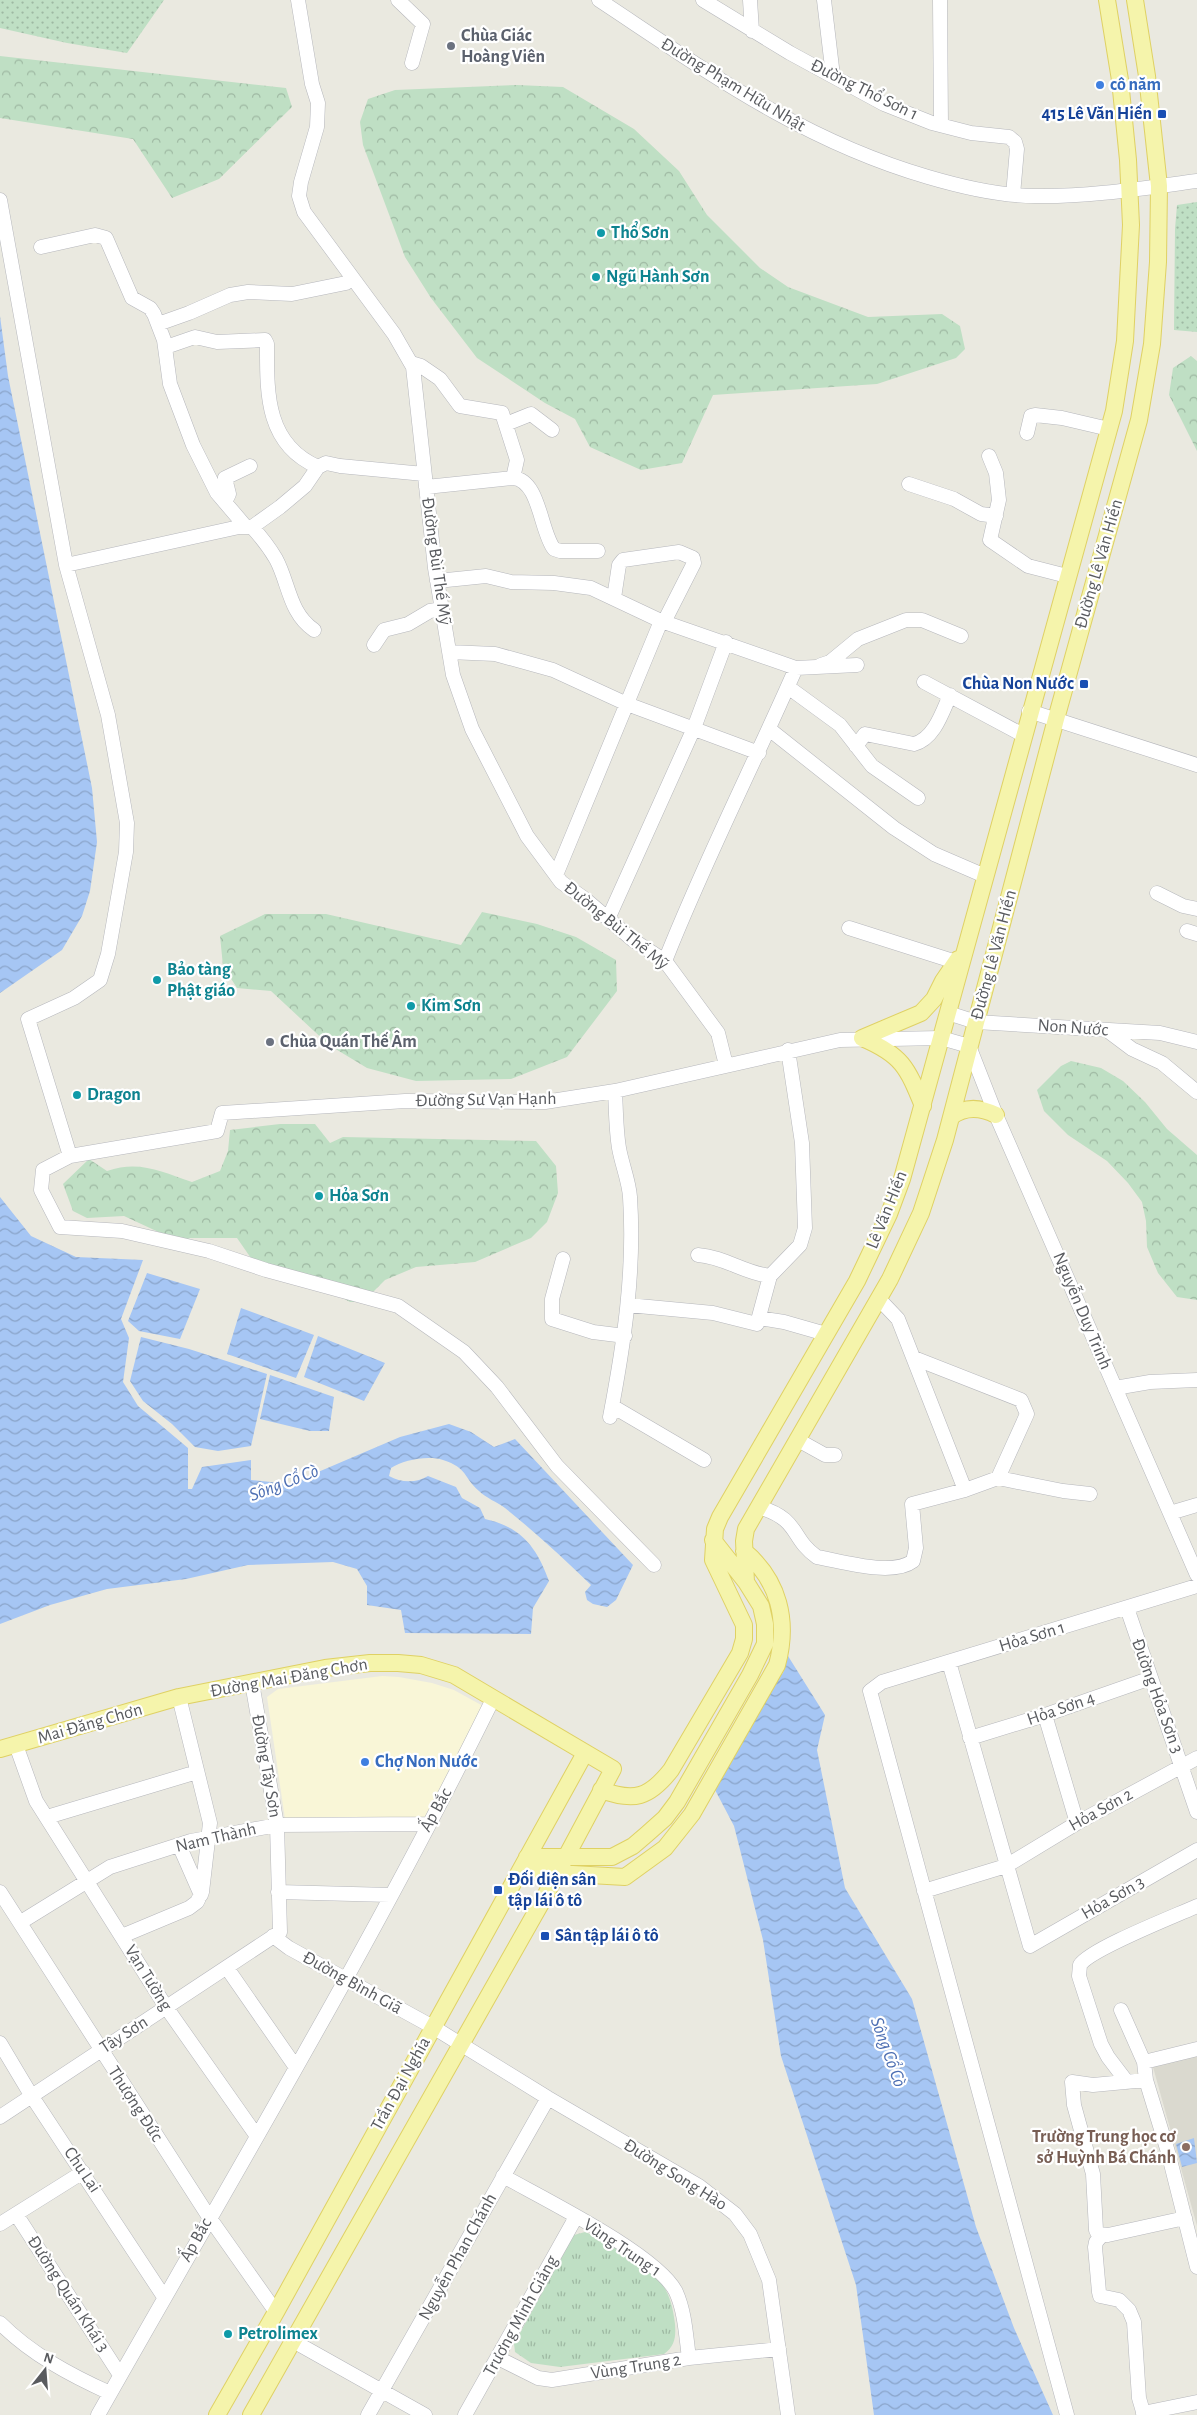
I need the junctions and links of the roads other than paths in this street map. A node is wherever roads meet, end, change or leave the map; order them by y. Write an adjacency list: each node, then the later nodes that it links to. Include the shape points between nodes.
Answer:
1 (298, 0): 20 (street, Đường Bùi Thế Mỹ, via 318,103 316,127 299,196 304,212)
2 (398, 0): 11 (street, via 423,24)
3 (600, 0): 17 (street, Đường Phạm Hữu Nhật, via 740,93 832,142 898,168 992,192)
4 (703, 0): 10 (street, Đường Thổ Sơn 1)
5 (750, 0): 10 (street)
6 (824, 0): 12 (street)
7 (940, 0): 13 (street)
8 (1107, 0): 16 (main road, Đường Lê Văn Hiến, via 1120,80)
9 (1135, 0): 15 (main road, Đường Lê Văn Hiến)
10 (752, 31): 12 (street, Đường Thổ Sơn 1)
11 (412, 63)
12 (833, 76): 13 (street, Đường Thổ Sơn 1, via 884,104)
13 (941, 125): 17 (street, Đường Thổ Sơn 1, via 971,133 1009,137 1015,142)
14 (1197, 181): 15 (street, Đường Phạm Hữu Nhật)
15 (1159, 186): 16 (street, Đường Phạm Hữu Nhật); 57 (main road, Đường Lê Văn Hiến, via 1152,344 1139,420)
16 (1130, 190): 17 (street, Đường Phạm Hữu Nhật, via 1035,196); 25 (main road, Đường Lê Văn Hiến, via 1131,258 1125,341)
17 (1013, 194)
18 (0, 200): 38 (street)
19 (40, 247): 21 (street, via 104,236 132,298 150,308)
20 (352, 279): 21 (street, via 292,294 230,294 189,314); 23 (street, Đường Bùi Thế Mỹ, via 394,334)
21 (158, 324): 22 (street)
22 (166, 347): 30 (street, via 195,337 217,342 265,340 272,419 290,447); 34 (street, via 167,372 176,404 211,481)
23 (411, 363): 24 (street, via 440,379 457,404 499,411); 32 (street, Đường Bùi Thế Mỹ)
24 (506, 424): 26 (street, via 531,414); 31 (street, via 517,460)
25 (1109, 429): 27 (street, via 1035,415 1031,416); 39 (main road, Đường Lê Văn Hiến)
26 (552, 430)
27 (1027, 433)
28 (989, 456): 35 (street, via 996,473 999,500)
29 (250, 466): 34 (street, via 225,478 229,494)
30 (318, 466): 32 (street, via 326,463); 36 (street, via 305,486)
31 (513, 478): 32 (street); 37 (street, via 529,486 554,549 560,552)
32 (425, 480): 40 (street, Đường Bùi Thế Mỹ)
33 (909, 484): 35 (street, via 954,499 981,514)
34 (225, 502): 36 (street)
35 (996, 516): 39 (street, via 990,540 1028,566)
36 (249, 527): 38 (street); 44 (street, via 265,541 301,620)
37 (598, 551)
38 (66, 565): 88 (street, via 108,715 127,823 126,852 108,954 100,980 74,998 28,1019)
39 (1067, 576): 56 (main road, Đường Lê Văn Hiến)
40 (437, 581): 41 (street, via 486,576 511,582 591,588); 42 (street, Đường Bùi Thế Mỹ)
41 (614, 598): 43 (street); 43 (street, via 622,560 679,552 687,554 694,562)
42 (442, 609): 47 (street, via 430,611 408,624 384,630); 48 (street, Đường Bùi Thế Mỹ)
43 (663, 622): 46 (street); 55 (street)
44 (314, 630)
45 (961, 636): 51 (street, via 922,620 906,620 858,639 830,662)
46 (726, 642): 50 (street); 58 (street)
47 (374, 644)
48 (449, 652): 55 (street, via 495,654 553,670); 65 (street, Đường Bùi Thế Mỹ, via 459,698 472,730 528,836)
49 (857, 665): 51 (street)
50 (796, 668): 51 (street); 53 (street)
51 (813, 668)
52 (924, 682): 54 (street)
53 (788, 687): 59 (street); 61 (street, via 832,718)
54 (950, 695): 60 (street); 61 (street, via 935,727 922,742 914,744 865,734)
55 (627, 704): 58 (street); 65 (street)
56 (1029, 711): 57 (street); 60 (main road, Đường Lê Văn Hiến)
57 (1056, 719): 63 (street); 75 (main road, Đường Lê Văn Hiến)
58 (694, 728): 62 (street); 69 (street)
59 (769, 729): 62 (street); 66 (street, via 894,828 934,854)
60 (1023, 735): 66 (main road, Đường Lê Văn Hiến)
61 (856, 746): 64 (street, via 872,766)
62 (758, 753): 72 (street, via 691,896)
63 (1197, 765)
64 (918, 798)
65 (556, 875): 69 (street, Đường Bùi Thế Mỹ)
66 (985, 876): 71 (main road, Lê Văn Hiến)
67 (1157, 892): 68 (street, via 1183,906)
68 (1197, 909)
69 (608, 919): 72 (street, Đường Bùi Thế Mỹ)
70 (848, 928): 73 (street)
71 (966, 948): 73 (main road); 74 (main road, Lê Văn Hiến)
72 (665, 961): 82 (street, Đường Bùi Thế Mỹ, via 718,1033)
73 (956, 962): 77 (main road, via 934,999 921,1013)
74 (948, 1014): 75 (street, Non Nước); 78 (main road, Lê Văn Hiến)
75 (976, 1022): 76 (street, Non Nước); 80 (main road, Đường Lê Văn Hiến)
76 (1108, 1031): 79 (street, Non Nước, via 1160,1033); 84 (street, via 1132,1049 1169,1068)
77 (862, 1038): 78 (street, Đường Sư Vạn Hạnh); 81 (street, Đường Sư Vạn Hạnh); 85 (main road, via 886,1048 904,1065)
78 (941, 1038): 80 (street, Đường Sư Vạn Hạnh); 85 (main road, Lê Văn Hiến)
79 (1197, 1042)
80 (969, 1046): 86 (street, Nguyễn Duy Trinh); 87 (main road, Đường Lê Văn Hiến)
81 (788, 1050): 82 (street, Đường Sư Vạn Hạnh); 91 (street, via 802,1143 805,1228 800,1245)
82 (726, 1065): 83 (street, Đường Sư Vạn Hạnh)
83 (615, 1091): 88 (street, Đường Sư Vạn Hạnh, via 545,1102 405,1101 222,1113 217,1131); 93 (street, via 619,1147 630,1194 632,1230)
84 (1197, 1092)
85 (923, 1106): 95 (main road, Lê Văn Hiến, via 889,1214 857,1281)
86 (996, 1115): 87 (main road, via 974,1108 960,1110); 99 (street, Nguyễn Duy Trinh)
87 (951, 1117): 92 (main road, Lê Văn Hiến, via 921,1213)
88 (70, 1156): 111 (street, via 43,1170 41,1190 60,1227 122,1231 209,1251 398,1306 464,1352 497,1387 557,1466)
89 (698, 1255): 91 (street, via 719,1258 742,1270)
90 (563, 1259): 96 (street, via 552,1300 552,1319 593,1332)
91 (770, 1276): 94 (street)
92 (878, 1299): 97 (street, via 898,1319); 100 (main road, Lê Văn Hiến)
93 (628, 1305): 94 (street, via 713,1313 757,1324); 96 (street)
94 (760, 1318): 95 (street)
95 (826, 1334): 109 (main road, Lê Văn Hiến, via 720,1516)
96 (624, 1336): 102 (street, via 611,1412)
97 (914, 1358): 103 (street, via 1021,1400 1027,1414); 104 (street)
98 (1197, 1380): 99 (street, via 1150,1382)
99 (1115, 1388): 108 (street, Nguyễn Duy Trinh)
100 (798, 1440): 101 (street, via 825,1455); 107 (main road, Lê Văn Hiến)
101 (835, 1455)
102 (704, 1460)
103 (998, 1478): 104 (street); 105 (street)
104 (965, 1490): 107 (street, via 912,1504 915,1558 900,1567 880,1568 817,1557 788,1520 777,1512)
105 (1090, 1494)
106 (1197, 1505): 108 (street)
107 (760, 1507): 110 (main road, Lê Văn Hiến, via 746,1529)
108 (1170, 1513): 112 (street, Nguyễn Duy Trinh)
109 (713, 1540): 113 (main road); 130 (main road, via 713,1560 744,1625 744,1639 736,1660)
110 (744, 1551): 113 (main road); 144 (main road, via 759,1564 780,1610 784,1625 782,1648 777,1665 692,1814 665,1848 624,1877)
111 (654, 1564)
112 (1197, 1575)
113 (746, 1582): 132 (main road, via 760,1606 765,1624 765,1644)
114 (1197, 1586): 115 (street, Hỏa Sơn 1)
115 (1126, 1608): 116 (street, Hỏa Sơn 1); 117 (street, Đường Hỏa Sơn 3)
116 (949, 1662): 122 (street); 146 (street, Hỏa Sơn 1, via 882,1682 870,1691)
117 (1151, 1678): 121 (street, Hỏa Sơn 4); 127 (street, Đường Hỏa Sơn 3)
118 (252, 1683): 119 (main road, Đường Mai Đăng Chơn); 120 (main road, Đường Mai Đăng Chơn, via 324,1668 398,1663 421,1665 454,1675); 136 (street, Đường Tây Sơn)
119 (179, 1697): 123 (main road, Mai Đăng Chơn); 129 (street)
120 (493, 1698): 125 (main road, Đường Mai Đăng Chơn); 137 (street, Ấp Bắc)
121 (1045, 1715): 122 (street, Hỏa Sơn 4); 135 (street)
122 (970, 1738): 143 (street)
123 (16, 1744): 124 (main road, Mai Đăng Chơn); 134 (street, Vạn Tường, via 36,1800)
124 (0, 1750)
125 (585, 1753): 128 (main road, Đường Mai Đăng Chơn); 142 (main road, Trần Đại Nghĩa)
126 (1197, 1758): 127 (street, Hỏa Sơn 2)
127 (1182, 1765): 133 (street, Đường Hỏa Sơn 3); 135 (street, Hỏa Sơn 2)
128 (612, 1769): 131 (main road, Trần Đại Nghĩa)
129 (197, 1772): 134 (street); 138 (street, via 210,1823)
130 (658, 1787): 131 (main road, via 634,1797); 132 (main road)
131 (601, 1790): 141 (main road, Trần Đại Nghĩa)
132 (677, 1802): 141 (main road, via 647,1834 612,1858)
133 (1197, 1812)
134 (47, 1817): 145 (street, Vạn Tường)
135 (1076, 1823): 143 (street, Hỏa Sơn 2)
136 (277, 1824): 137 (street, Nam Thành); 138 (street, Nam Thành); 148 (street, Đường Tây Sơn)
137 (429, 1824): 149 (street, Ấp Bắc)
138 (208, 1838): 139 (street, Nam Thành); 150 (street)
139 (179, 1845): 145 (street, Nam Thành, via 110,1868); 150 (street)
140 (1197, 1850): 143 (street, Hỏa Sơn 3, via 1030,1946)
141 (565, 1857): 142 (main road); 144 (main road, Trần Đại Nghĩa)
142 (524, 1864): 144 (main road); 159 (main road, Trần Đại Nghĩa)
143 (1006, 1866): 146 (street, Hỏa Sơn 2)
144 (557, 1873): 160 (main road, Trần Đại Nghĩa)
145 (88, 1882): 152 (street, Nam Thành); 153 (street, Vạn Tường)
146 (924, 1891): 201 (street)
147 (0, 1892): 152 (street, Thượng Đức)
148 (278, 1892): 149 (street); 154 (street, Đường Tây Sơn, via 280,1932)
149 (390, 1894): 156 (street, Ấp Bắc)
150 (201, 1895): 153 (street, via 182,1911)
151 (1197, 1906): 167 (street, via 1120,1940 1080,1965 1079,1976 1101,2044)
152 (21, 1922): 163 (street, Thượng Đức)
153 (122, 1936): 157 (street, Vạn Tường)
154 (273, 1936): 155 (street, Tây Sơn); 156 (street, Đường Bình Giã)
155 (226, 1968): 157 (street, Tây Sơn); 165 (street)
156 (344, 1978): 159 (street, Đường Bình Giã); 165 (street, Ấp Bắc)
157 (166, 2007): 163 (street, Tây Sơn); 171 (street, Vạn Tường)
158 (1120, 2010): 164 (street)
159 (433, 2027): 160 (street, Đường Song Hào); 183 (main road, Trần Đại Nghĩa)
160 (461, 2044): 169 (street, Đường Song Hào); 185 (main road, Trần Đại Nghĩa)
161 (1, 2045): 168 (street, Chu Lai)
162 (1197, 2049): 164 (street)
163 (100, 2050): 168 (street, Tây Sơn); 175 (street, Thượng Đức)
164 (1144, 2062): 166 (street)
165 (295, 2066): 171 (street, Ấp Bắc)
166 (1146, 2080): 167 (street); 177 (street)
167 (1127, 2082): 179 (street, via 1093,2085 1072,2082 1074,2105 1093,2174 1096,2230)
168 (31, 2095): 170 (street, Tây Sơn); 172 (street, Chu Lai)
169 (548, 2098): 173 (street, Nguyễn Phan Chánh); 186 (street, Đường Song Hào, via 699,2186 735,2214 750,2234 769,2280)
170 (0, 2117)
171 (256, 2135): 175 (street, Ấp Bắc)
172 (83, 2172): 174 (street); 182 (street, Chu Lai)
173 (503, 2176): 176 (street, Vùng Trung 1); 190 (street, Nguyễn Phan Chánh)
174 (16, 2214): 178 (street); 189 (street, Đường Quán Khái 3)
175 (210, 2217): 182 (street, Ấp Bắc); 183 (street, Thượng Đức)
176 (576, 2217): 187 (street, Trương Minh Giảng); 188 (street, Vùng Trung 1, via 640,2256 666,2278 682,2309)
177 (1185, 2218): 179 (street); 180 (street)
178 (0, 2224)
179 (1102, 2235): 193 (street, via 1095,2247 1099,2292 1100,2296 1119,2300 1129,2310 1134,2322 1139,2398)
180 (1194, 2244): 181 (street)
181 (1197, 2267)
182 (164, 2297): 189 (street, Ấp Bắc)
183 (276, 2312): 195 (main road, Trần Đại Nghĩa)
184 (0, 2323): 191 (street, via 37,2354)
185 (293, 2341): 190 (street); 196 (main road, Trần Đại Nghĩa)
186 (779, 2350): 188 (street, Vùng Trung 2); 200 (street, Đường Song Hào)
187 (498, 2358): 188 (street, Vùng Trung 2, via 538,2378 552,2380); 199 (street, Trương Minh Giảng)
188 (689, 2358)
189 (120, 2375): 191 (street, Ấp Bắc)
190 (382, 2391): 197 (street, Nguyễn Phan Chánh); 198 (street)
191 (110, 2393): 194 (street, Ấp Bắc)
192 (1197, 2402): 193 (street)
193 (1144, 2414)
194 (98, 2415)
195 (217, 2415)
196 (251, 2415)
197 (368, 2415)
198 (424, 2415)
199 (465, 2415)
200 (788, 2415)
201 (1067, 2415)

